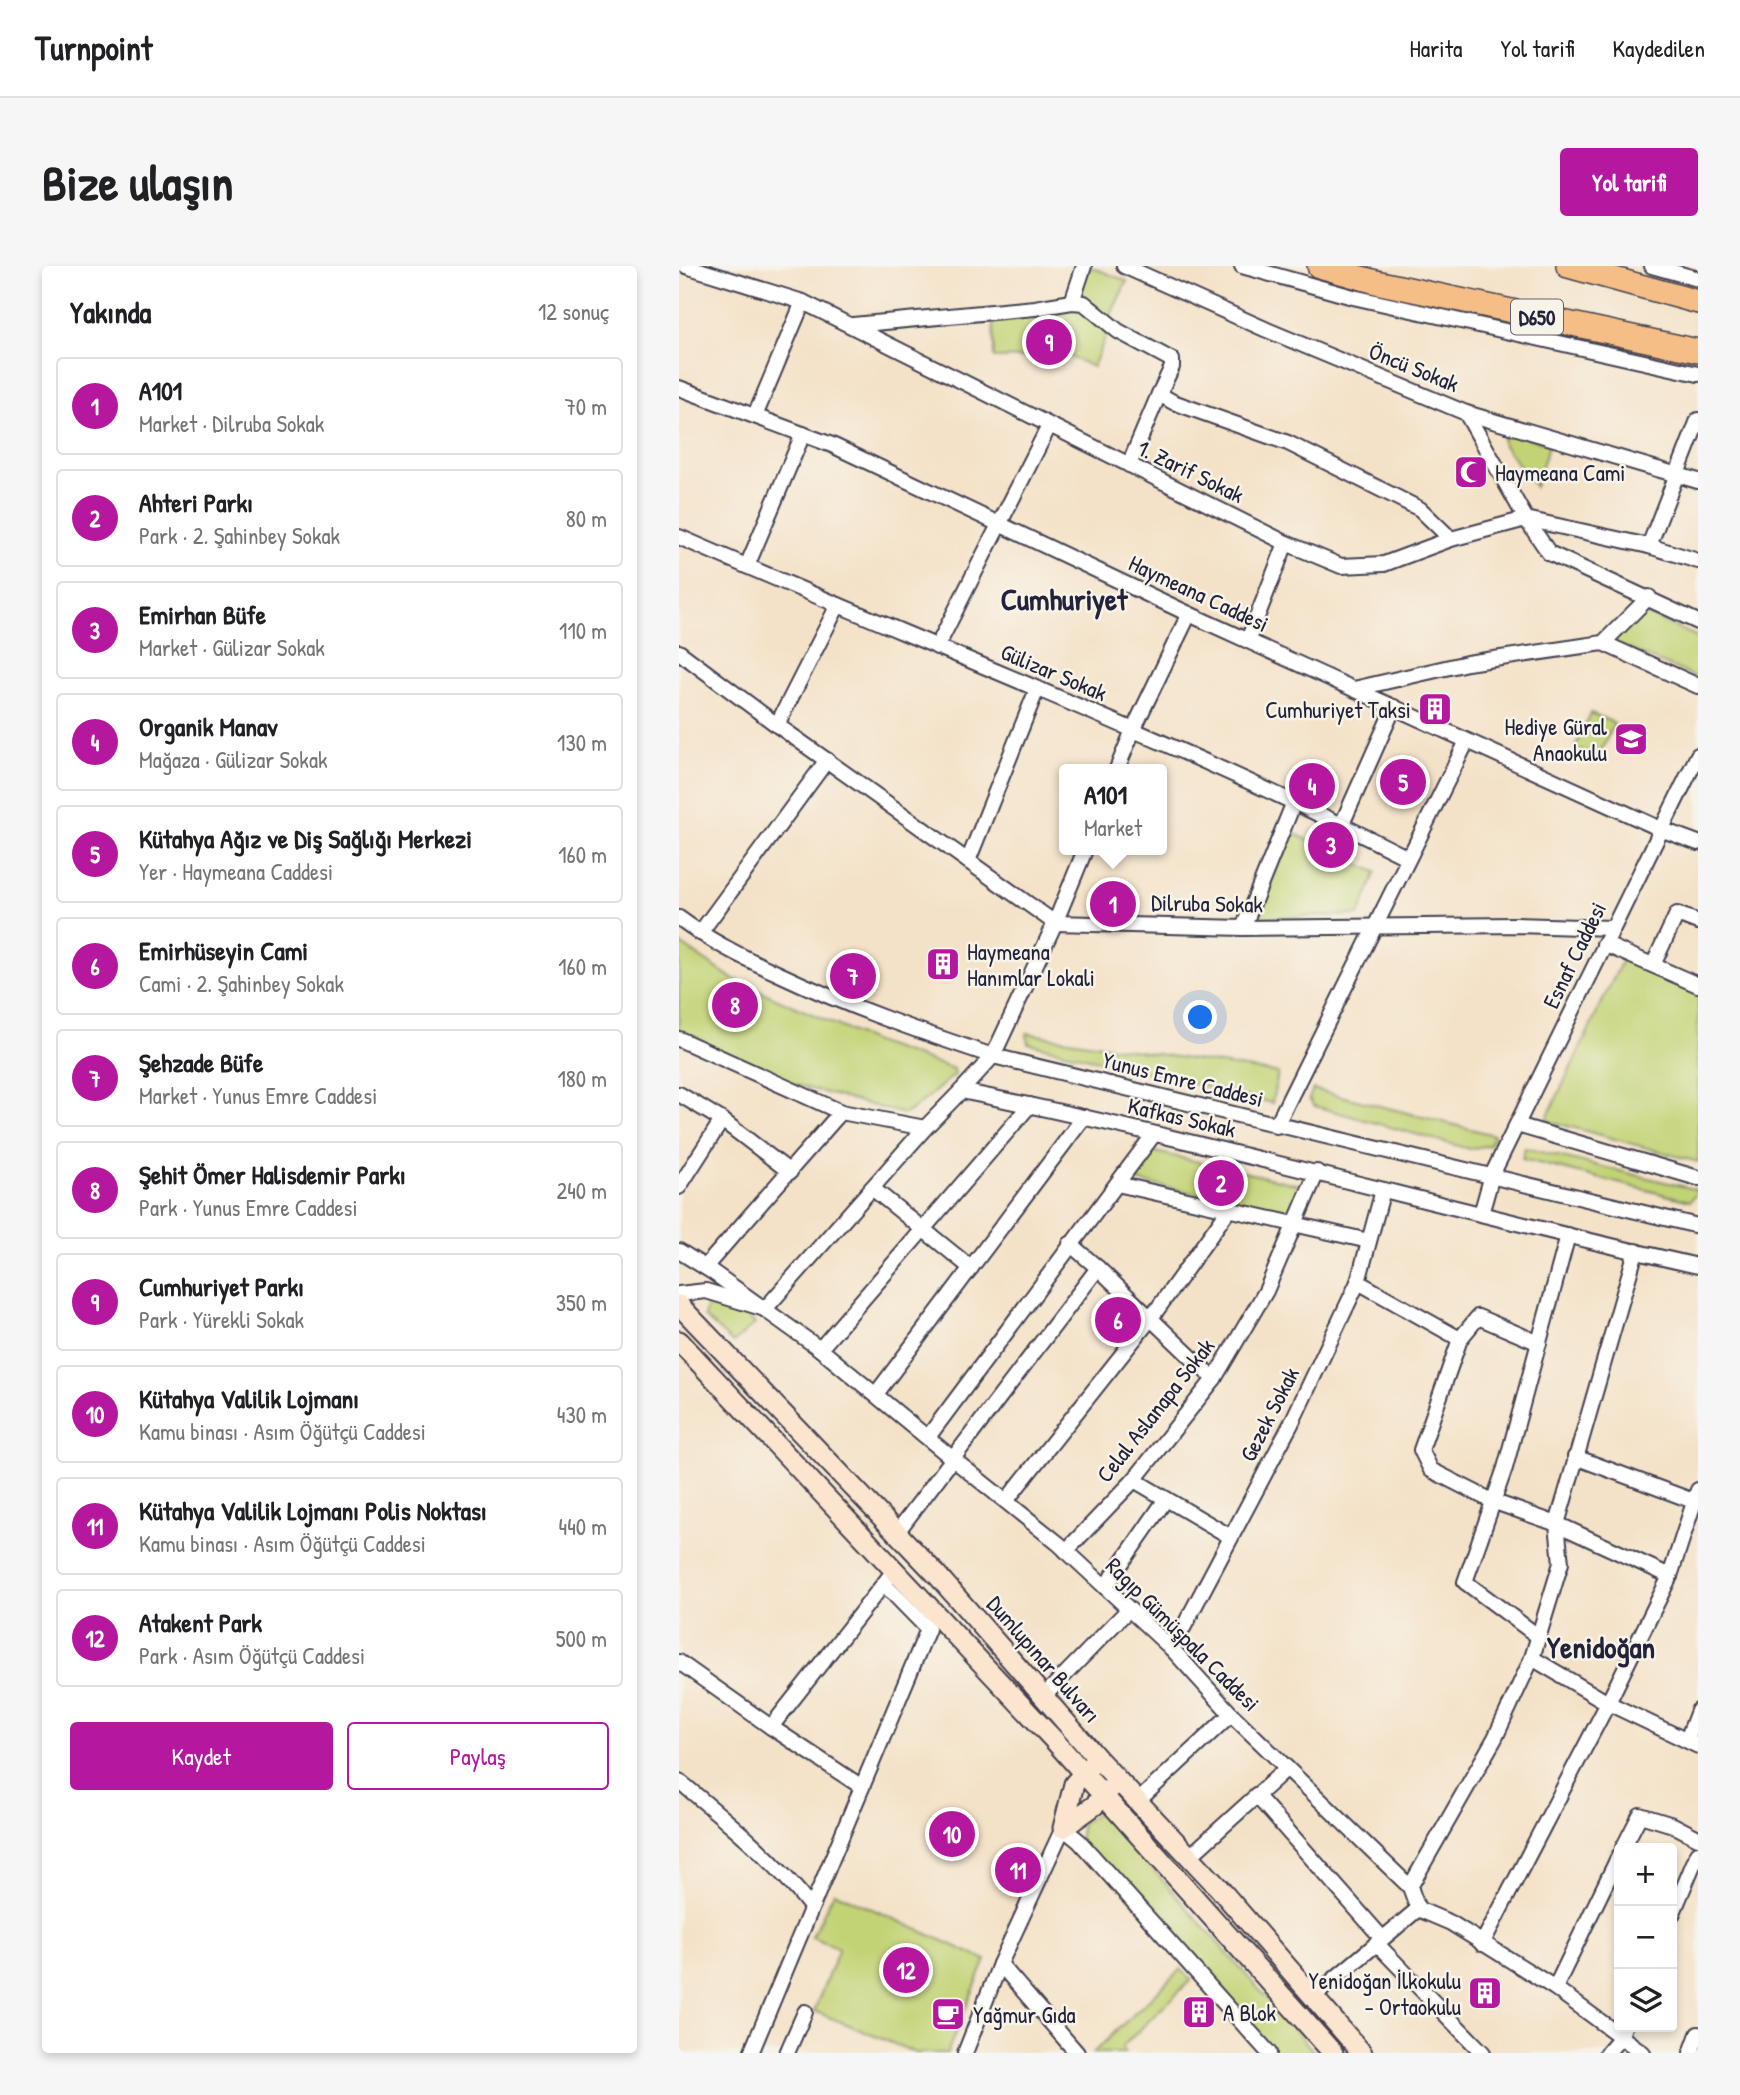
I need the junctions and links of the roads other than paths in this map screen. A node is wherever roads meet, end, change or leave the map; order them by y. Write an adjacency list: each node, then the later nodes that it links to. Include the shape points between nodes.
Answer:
1 (685, 266): 11 (street, 1. Zarif Sokak)
2 (1084, 266): 12 (street)
3 (1124, 266): 19 (street, Öncü Sokak)
4 (1242, 266): 16 (street, via 1353,297)
5 (1398, 266): 10 (highway)
6 (1568, 266): 13 (highway, D650)
7 (1652, 266): 9 (street)
8 (1324, 267): 10 (highway)
9 (1698, 279)
10 (1376, 282): 15 (highway, D650)
11 (803, 302): 14 (street, 1. Zarif Sokak); 20 (street)
12 (1072, 302): 14 (street); 18 (street, via 1084,303 1118,331 1172,360)
13 (1698, 302)
14 (851, 325): 22 (street, 1. Zarif Sokak)
15 (1698, 351)
16 (1698, 374)
17 (679, 388): 20 (street, Haymeana Caddesi)
18 (1159, 394): 24 (street); 30 (street, via 1288,443 1420,509)
19 (1466, 413): 25 (street, Öncü Sokak); 27 (street)
20 (755, 416): 23 (street, Haymeana Caddesi)
21 (1698, 419): 25 (street)
22 (1049, 426): 24 (street, 1. Zarif Sokak); 28 (street)
23 (803, 434): 28 (street, Haymeana Caddesi); 34 (street)
24 (1129, 466): 31 (street, 1. Zarif Sokak)
25 (1678, 475): 26 (street, Öncü Sokak); 32 (street)
26 (1698, 481)
27 (1526, 519): 30 (street, 1. Zarif Sokak); 32 (street); 35 (street, via 1549,553)
28 (1000, 524): 37 (street, Haymeana Caddesi); 41 (street)
29 (679, 537): 34 (street, Gülizar Sokak)
30 (1451, 540): 31 (street, 1. Zarif Sokak, via 1384,564 1341,566)
31 (1286, 543): 39 (street)
32 (1649, 546): 33 (street)
33 (1698, 561)
34 (747, 566): 36 (street, Gülizar Sokak)
35 (1649, 597): 38 (street); 40 (street)
36 (838, 605): 41 (street, Gülizar Sokak); 47 (street)
37 (1189, 614): 39 (street, Haymeana Caddesi); 48 (street)
38 (1698, 622)
39 (1248, 640): 45 (street, Haymeana Caddesi)
40 (1603, 643): 43 (street); 45 (street, via 1467,663)
41 (937, 647): 44 (street, Gülizar Sokak)
42 (679, 652): 47 (street)
43 (1698, 686)
44 (1037, 689): 48 (street, Gülizar Sokak); 59 (street)
45 (1354, 689): 46 (street, Haymeana Caddesi)
46 (1394, 707): 49 (street, Haymeana Caddesi); 54 (street)
47 (777, 725): 51 (street)
48 (1133, 730): 52 (street); 53 (street, Gülizar Sokak)
49 (1467, 741): 55 (street, Haymeana Caddesi); 58 (street)
50 (1698, 755): 55 (street, Esnaf Caddesi)
51 (827, 761): 59 (street); 66 (street)
52 (1119, 764)
53 (1294, 802): 54 (street, Gülizar Sokak); 64 (street)
54 (1342, 824): 58 (street, Gülizar Sokak)
55 (1663, 830): 56 (street, Haymeana Caddesi); 65 (street, Esnaf Caddesi)
56 (1698, 844)
57 (1083, 855): 62 (street)
58 (1408, 858): 63 (street)
59 (968, 861): 62 (street)
60 (679, 918): 66 (street, Yunus Emre Caddesi)
61 (1698, 922): 68 (street, via 1677,914)
62 (1055, 923): 64 (street, Dilruba Sokak); 71 (street)
63 (1375, 927): 64 (street, Dilruba Sokak); 65 (street, Dilruba Sokak); 78 (street)
64 (1243, 928)
65 (1612, 928): 67 (street, Esnaf Caddesi)
66 (700, 933): 71 (street, Yunus Emre Caddesi, via 835,1001)
67 (1604, 944): 68 (street); 79 (street, Esnaf Caddesi)
68 (1653, 965): 69 (street)
69 (1698, 985)
70 (679, 1039): 75 (street)
71 (993, 1056): 72 (street); 78 (street, Yunus Emre Caddesi)
72 (961, 1091): 74 (street, Kafkas Sokak); 80 (street)
73 (679, 1094): 77 (street)
74 (1030, 1105): 76 (street, Kafkas Sokak); 95 (street)
75 (841, 1112): 80 (street); 83 (street)
76 (1084, 1117): 81 (street, Kafkas Sokak); 103 (street)
77 (722, 1120): 82 (street); 83 (street)
78 (1276, 1125): 85 (street, Yunus Emre Caddesi)
79 (1517, 1125): 85 (street, Esnaf Caddesi); 86 (street)
80 (925, 1128): 89 (street)
81 (1154, 1134): 84 (street, Kafkas Sokak); 87 (street)
82 (685, 1167): 88 (street)
83 (790, 1172): 102 (street)
84 (1317, 1172): 90 (street, Kafkas Sokak); 93 (street, Celal Aslanapa Sokak)
85 (1492, 1175): 92 (street, Esnaf Caddesi); 94 (street, Yunus Emre Caddesi)
86 (1698, 1178)
87 (1117, 1184): 91 (street); 98 (street)
88 (679, 1187)
89 (872, 1188): 95 (street); 108 (street)
90 (1383, 1190): 92 (street, Kafkas Sokak); 97 (street, Gezek Sokak)
91 (1230, 1209): 93 (street); 109 (street)
92 (1481, 1214): 96 (street, Kafkas Sokak)
93 (1294, 1223): 97 (street); 114 (street, Celal Aslanapa Sokak, via 1266,1291)
94 (1696, 1223)
95 (923, 1229): 103 (street); 113 (street)
96 (1568, 1235): 100 (street, Kafkas Sokak); 112 (street)
97 (1369, 1241): 105 (street, Gezek Sokak)
98 (1070, 1244): 104 (street); 116 (street)
99 (679, 1251): 102 (street, Ragıp Gümüşpala Caddesi)
100 (1636, 1251): 101 (street, Kafkas Sokak); 117 (street)
101 (1698, 1266)
102 (705, 1267): 108 (street, Ragıp Gümüşpala Caddesi)
103 (971, 1268): 115 (street)
104 (1098, 1268): 109 (street); 118 (street)
105 (1358, 1282): 110 (street); 126 (street, Gezek Sokak)
106 (679, 1294): 108 (street, via 725,1295)
107 (679, 1305): 125 (main road, Dumlupınar Bulvarı)
108 (765, 1310): 113 (street, Ragıp Gümüşpala Caddesi)
109 (1151, 1318): 114 (street); 122 (street)
110 (1460, 1339): 112 (street, via 1478,1317); 123 (street, via 1421,1450 1431,1470)
111 (679, 1341): 129 (main road, Dumlupınar Bulvarı)
112 (1539, 1343): 123 (street)
113 (820, 1349): 115 (street, Ragıp Gümüşpala Caddesi)
114 (1214, 1379): 119 (street, Celal Aslanapa Sokak)
115 (876, 1394): 116 (street, Ragıp Gümüşpala Caddesi)
116 (928, 1437): 118 (street, Ragıp Gümüşpala Caddesi)
117 (1575, 1457): 120 (street); 124 (street)
118 (953, 1459): 122 (street, Ragıp Gümüşpala Caddesi); 125 (street)
119 (1134, 1480): 121 (street); 127 (street, Celal Aslanapa Sokak)
120 (1697, 1493): 128 (street)
121 (1166, 1499): 126 (street); 130 (street)
122 (1006, 1501): 127 (street, Ragıp Gümüşpala Caddesi)
123 (1492, 1501): 124 (street); 132 (street, via 1465,1582)
124 (1557, 1524): 128 (street); 132 (street, via 1561,1563)
125 (897, 1532): 136 (main road, Dumlupınar Bulvarı)
126 (1231, 1537): 133 (street, Gezek Sokak)
127 (1066, 1551): 130 (street, Ragıp Gümüşpala Caddesi)
128 (1670, 1576): 137 (street)
129 (890, 1578): 140 (street); 144 (main road, Dumlupınar Bulvarı); 147 (street, via 929,1629)
130 (1105, 1587): 131 (street, Ragıp Gümüşpala Caddesi)
131 (1128, 1610): 133 (street, Ragıp Gümüşpala Caddesi); 136 (street)
132 (1539, 1637): 134 (street)
133 (1172, 1649): 139 (street, Ragıp Gümüşpala Caddesi)
134 (1532, 1658): 137 (street); 157 (street, via 1495,1738)
135 (679, 1662): 140 (street)
136 (1045, 1695): 142 (main road, Dumlupınar Bulvarı)
137 (1608, 1703): 141 (street); 162 (street)
138 (1698, 1711): 141 (street)
139 (1231, 1714): 143 (street, Ragıp Gümüşpala Caddesi); 150 (street)
140 (771, 1727): 147 (street)
141 (1692, 1743)
142 (1098, 1759): 144 (main road); 145 (main road, Dumlupınar Bulvarı)
143 (1287, 1768): 149 (street); 157 (street, Ragıp Gümüşpala Caddesi)
144 (1083, 1773): 148 (main road, Dumlupınar Bulvarı); 151 (main road, via 1074,1784)
145 (1119, 1780): 148 (main road); 150 (main road, Dumlupınar Bulvarı)
146 (679, 1781): 159 (street, via 750,1840)
147 (862, 1787): 159 (street)
148 (1104, 1795): 151 (main road); 175 (main road, Dumlupınar Bulvarı)
149 (1256, 1795): 155 (street); 161 (street)
150 (1137, 1802): 155 (main road, Dumlupınar Bulvarı)
151 (1063, 1828): 163 (street); 174 (street)
152 (1698, 1838): 153 (street, via 1640,1815)
153 (1626, 1843)
154 (1698, 1853): 158 (street)
155 (1189, 1857): 165 (main road, Dumlupınar Bulvarı)
156 (1614, 1866): 164 (street)
157 (1410, 1887): 160 (street, Ragıp Gümüşpala Caddesi)
158 (1676, 1906)
159 (811, 1907): 170 (street)
160 (1418, 1909): 161 (street); 162 (street, via 1451,1923)
161 (1379, 1940): 165 (street); 177 (street)
162 (1482, 1944): 164 (street)
163 (1000, 1964): 172 (street); 173 (street)
164 (1555, 1988): 167 (street)
165 (1313, 1997): 176 (main road, Dumlupınar Bulvarı)
166 (804, 2012): 171 (street)
167 (1614, 2027)
168 (1622, 2032): 178 (street); 179 (street)
169 (1698, 2034): 180 (street)
170 (751, 2053)
171 (787, 2053)
172 (965, 2053)
173 (1077, 2053)
174 (1269, 2053)
175 (1333, 2053)
176 (1362, 2053)
177 (1483, 2053)
178 (1607, 2053)
179 (1643, 2053)
180 (1691, 2053)

